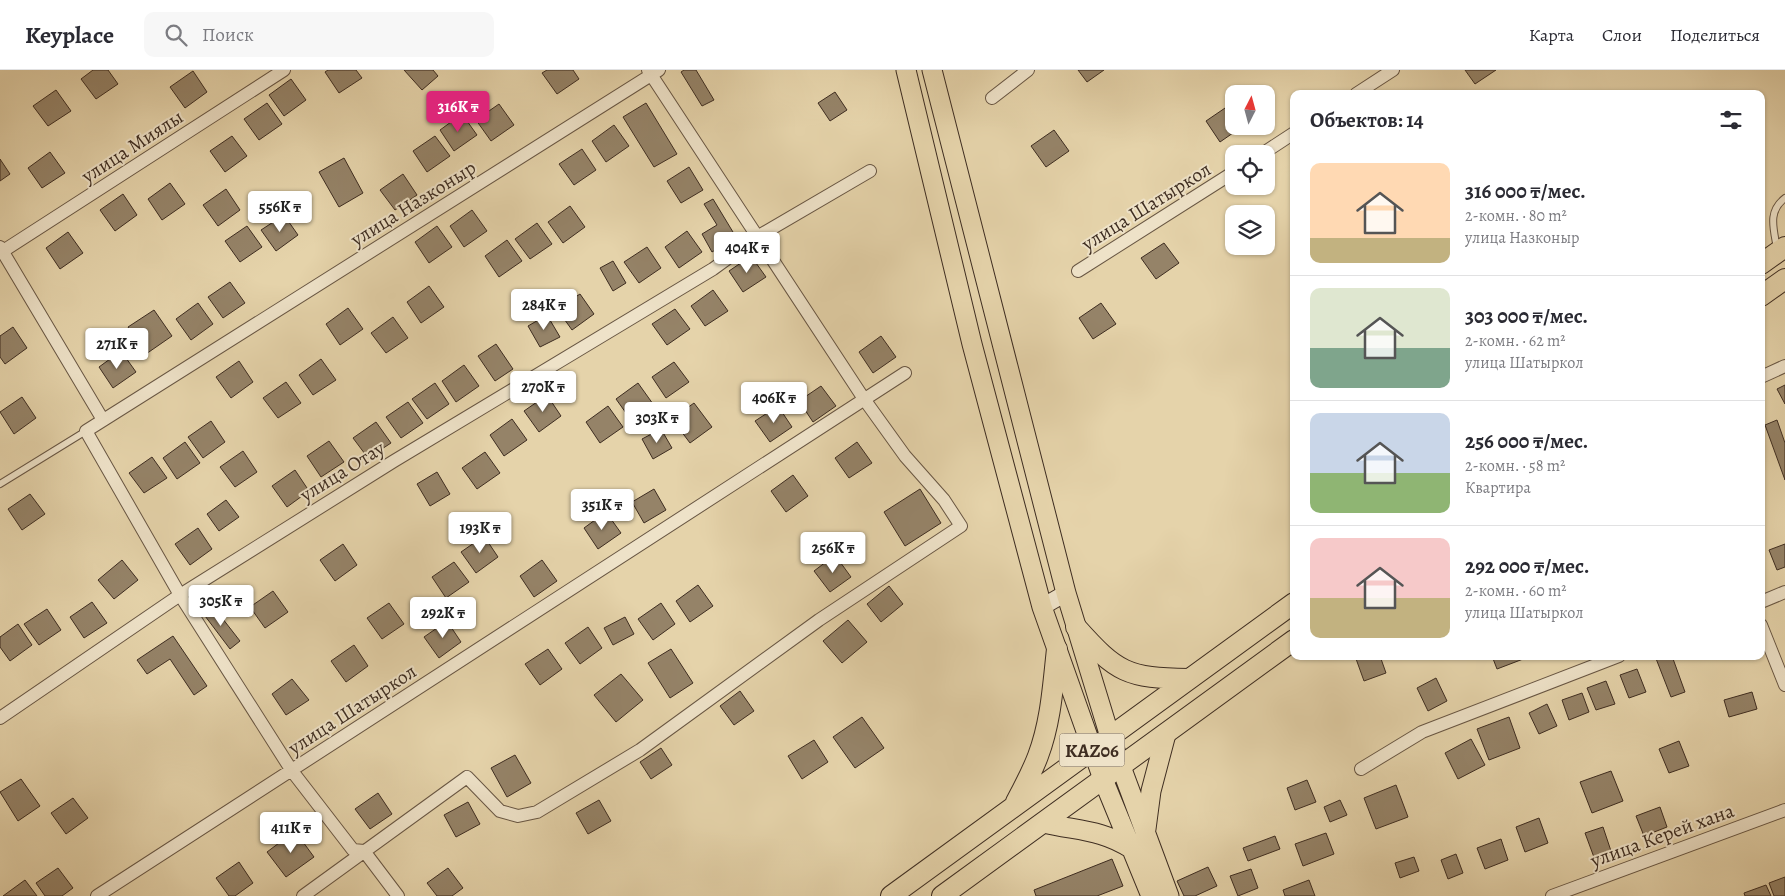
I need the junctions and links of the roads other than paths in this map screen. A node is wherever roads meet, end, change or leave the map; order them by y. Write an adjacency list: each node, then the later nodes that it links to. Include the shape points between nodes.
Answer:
1 (284, 70): 15 (street, улица Миялы)
2 (906, 70): 32 (main road, via 972,344)
3 (932, 70): 28 (main road)
4 (1028, 70): 8 (street)
5 (1394, 70): 7 (street)
6 (653, 72): 14 (street); 24 (street, улица Назконыр)
7 (1362, 90)
8 (992, 98)
9 (1290, 136): 10 (street)
10 (1275, 146)
11 (870, 171): 14 (street, улица Отау)
12 (1225, 178): 17 (street, улица Шатыркол)
13 (1785, 198): 16 (lane, via 1778,204 1772,218)
14 (757, 237): 23 (street); 29 (street, улица Отау, via 713,269 394,461)
15 (1, 250): 24 (street)
16 (1775, 255)
17 (1078, 271)
18 (1785, 279): 19 (highway)
19 (1765, 293)
20 (1785, 366): 22 (street)
21 (904, 373): 23 (street, улица Шатыркол)
22 (1765, 375)
23 (864, 398): 46 (street, улица Шатыркол); 53 (street, via 905,456 944,500 960,526 819,620 640,750 537,812 518,816 500,811 467,777)
24 (103, 420): 25 (street, улица Назконыр)
25 (86, 431): 26 (lane); 29 (street)
26 (0, 484)
27 (1785, 592): 30 (street)
28 (1066, 593): 32 (main road); 33 (main road)
29 (180, 595): 40 (street, улица Отау); 46 (street)
30 (1765, 600)
31 (1290, 606): 38 (highway, KАZ06)
32 (1042, 607): 36 (main road)
33 (1076, 627): 38 (highway, via 1099,653 1120,669 1145,677); 42 (main road)
34 (1765, 635): 39 (street)
35 (1290, 643): 41 (highway, KАZ06)
36 (1057, 648): 43 (main road); 48 (highway, via 1051,703 1039,756)
37 (1609, 660): 45 (street, via 1422,732)
38 (1189, 679): 42 (highway, KАZ06)
39 (1785, 685)
40 (0, 718)
41 (1166, 734): 44 (highway, KАZ06); 51 (main road, via 1151,791)
42 (1110, 736): 43 (highway, KАZ06); 44 (main road)
43 (1094, 749): 47 (main road); 48 (highway, KАZ06)
44 (1121, 765): 47 (highway, KАZ06); 51 (main road)
45 (1361, 768)
46 (292, 771): 53 (street, via 354,850); 54 (street, улица Шатыркол)
47 (1103, 780): 50 (highway, KАZ06); 52 (main road)
48 (1012, 808): 57 (highway, KАZ06)
49 (1785, 810): 61 (street, улица Керей хана)
50 (1044, 823): 52 (main road, via 1108,836); 58 (highway, KАZ06)
51 (1145, 833): 60 (main road)
52 (1132, 849): 59 (main road)
53 (364, 852): 55 (street); 56 (street)
54 (97, 896)
55 (304, 896)
56 (398, 896)
57 (891, 896)
58 (942, 896)
59 (1151, 896)
60 (1169, 896)
61 (1552, 896)

